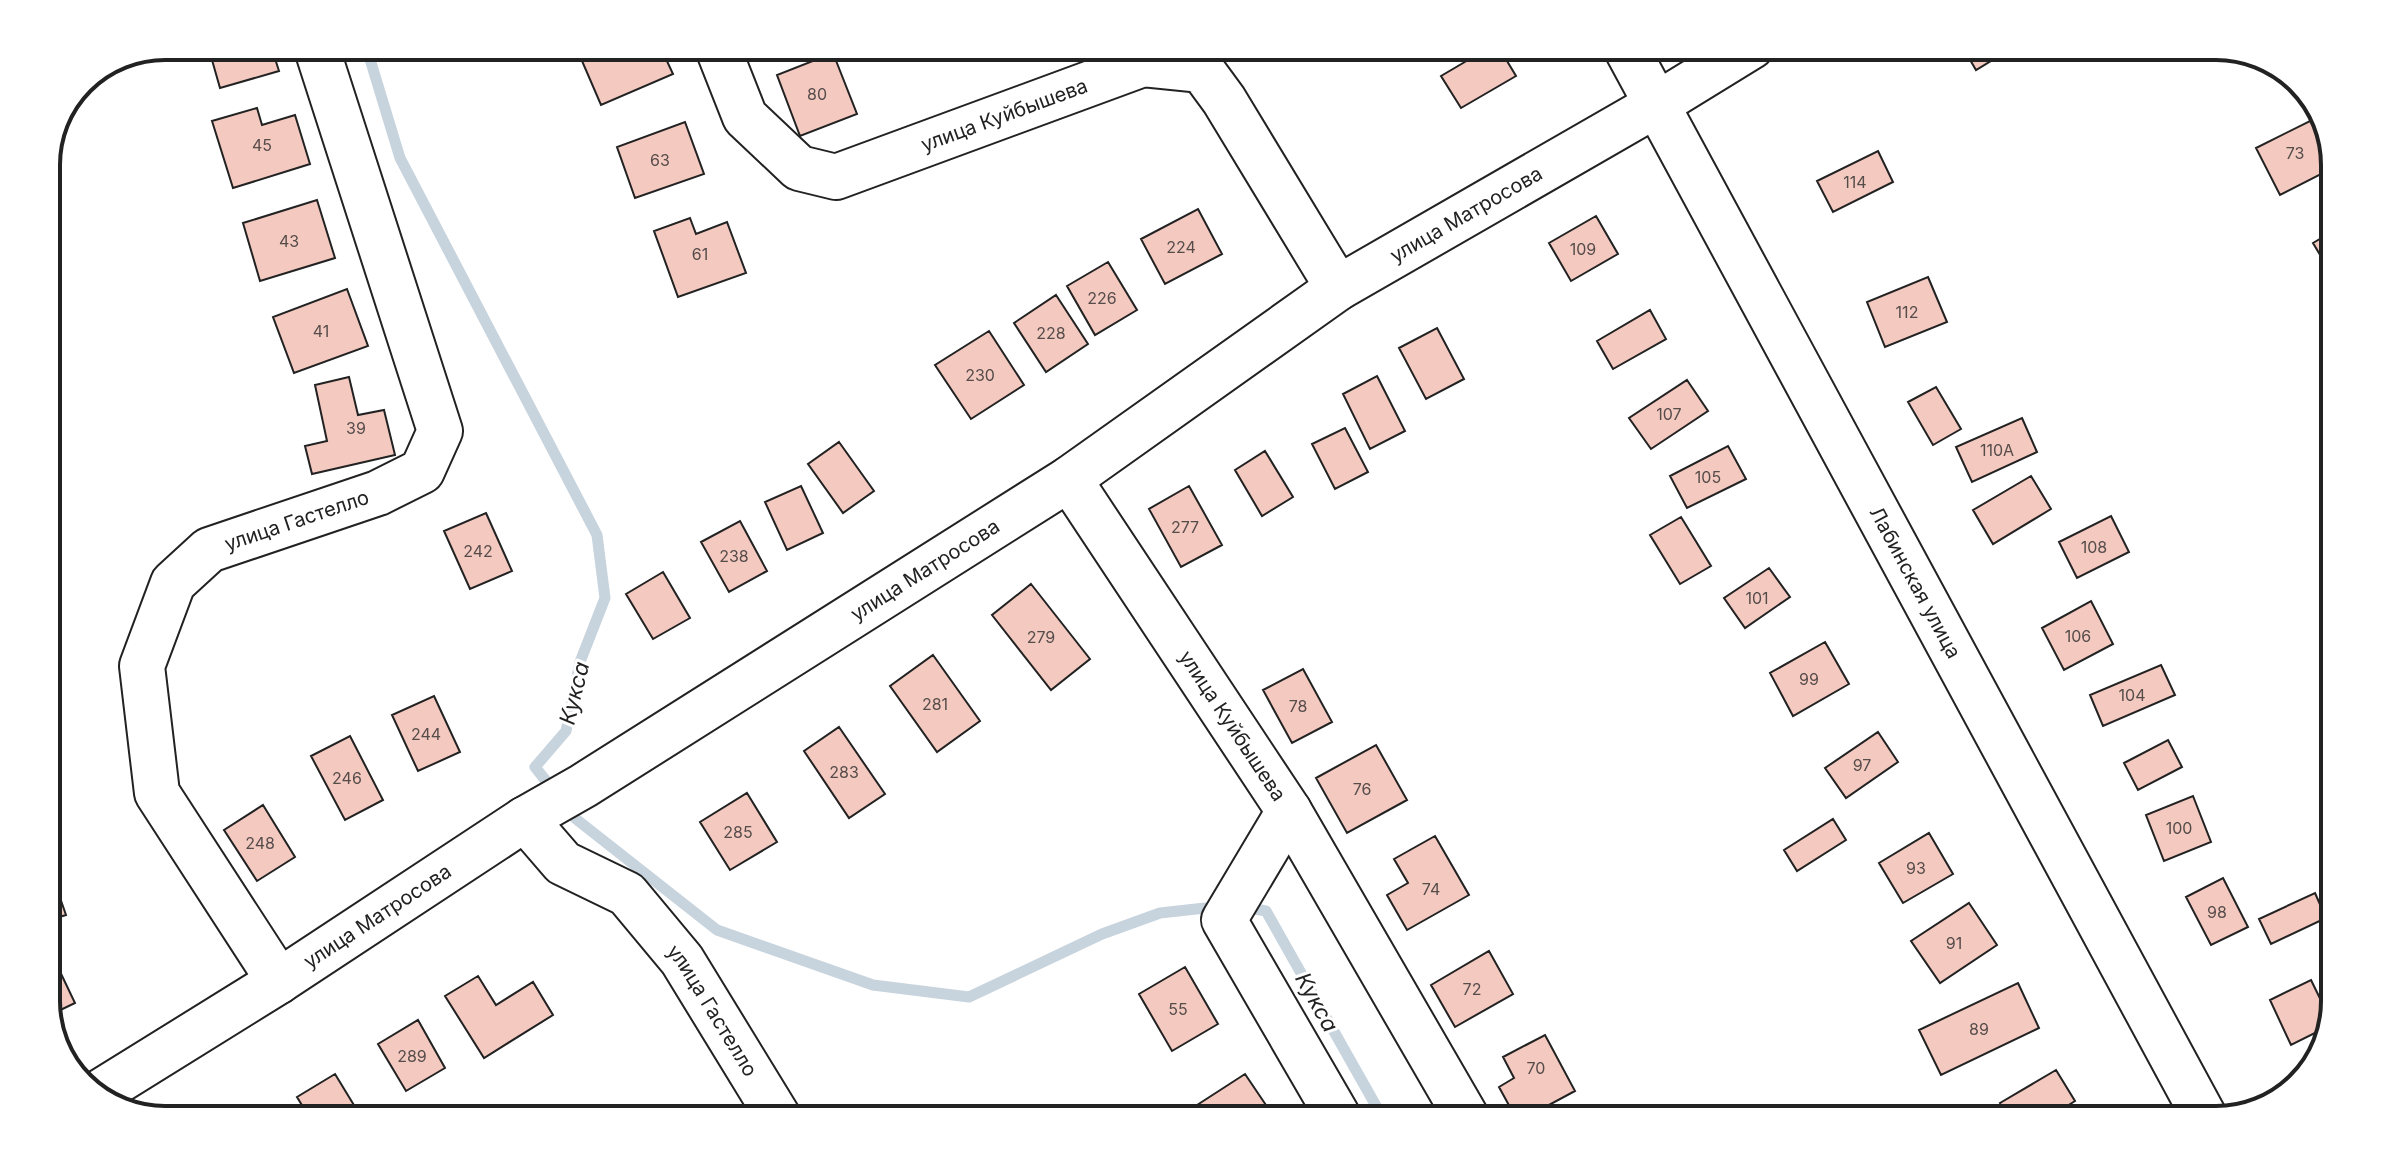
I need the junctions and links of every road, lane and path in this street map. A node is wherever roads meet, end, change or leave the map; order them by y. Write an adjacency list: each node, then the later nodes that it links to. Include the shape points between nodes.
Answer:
1 (321, 60): 10 (street, улица Гастелло, via 440,431 422,471 378,493 209,550 173,583 142,666 157,793)
2 (723, 60): 6 (street, улица Куйбышева, via 745,117 799,168 836,177 1143,64 1202,70)
3 (1632, 60): 5 (street, Лабинская улица)
4 (1729, 60): 5 (street, улица Матросова)
5 (1656, 105): 6 (street, улица Матросова); 15 (street, Лабинская улица)
6 (1338, 288): 7 (street, улица Матросова)
7 (1069, 479): 8 (street, улица Куйбышева); 9 (street, улица Матросова)
8 (1289, 811): 13 (street, улица Куйбышева, via 1224,920); 14 (street, улица Куйбышева)
9 (533, 814): 10 (street, улица Матросова); 12 (street, улица Гастелло, via 563,863 627,894 682,960)
10 (279, 981): 11 (street, улица Матросова)
11 (106, 1088)
12 (771, 1106)
13 (1332, 1106)
14 (1460, 1106)
15 (2198, 1106)

